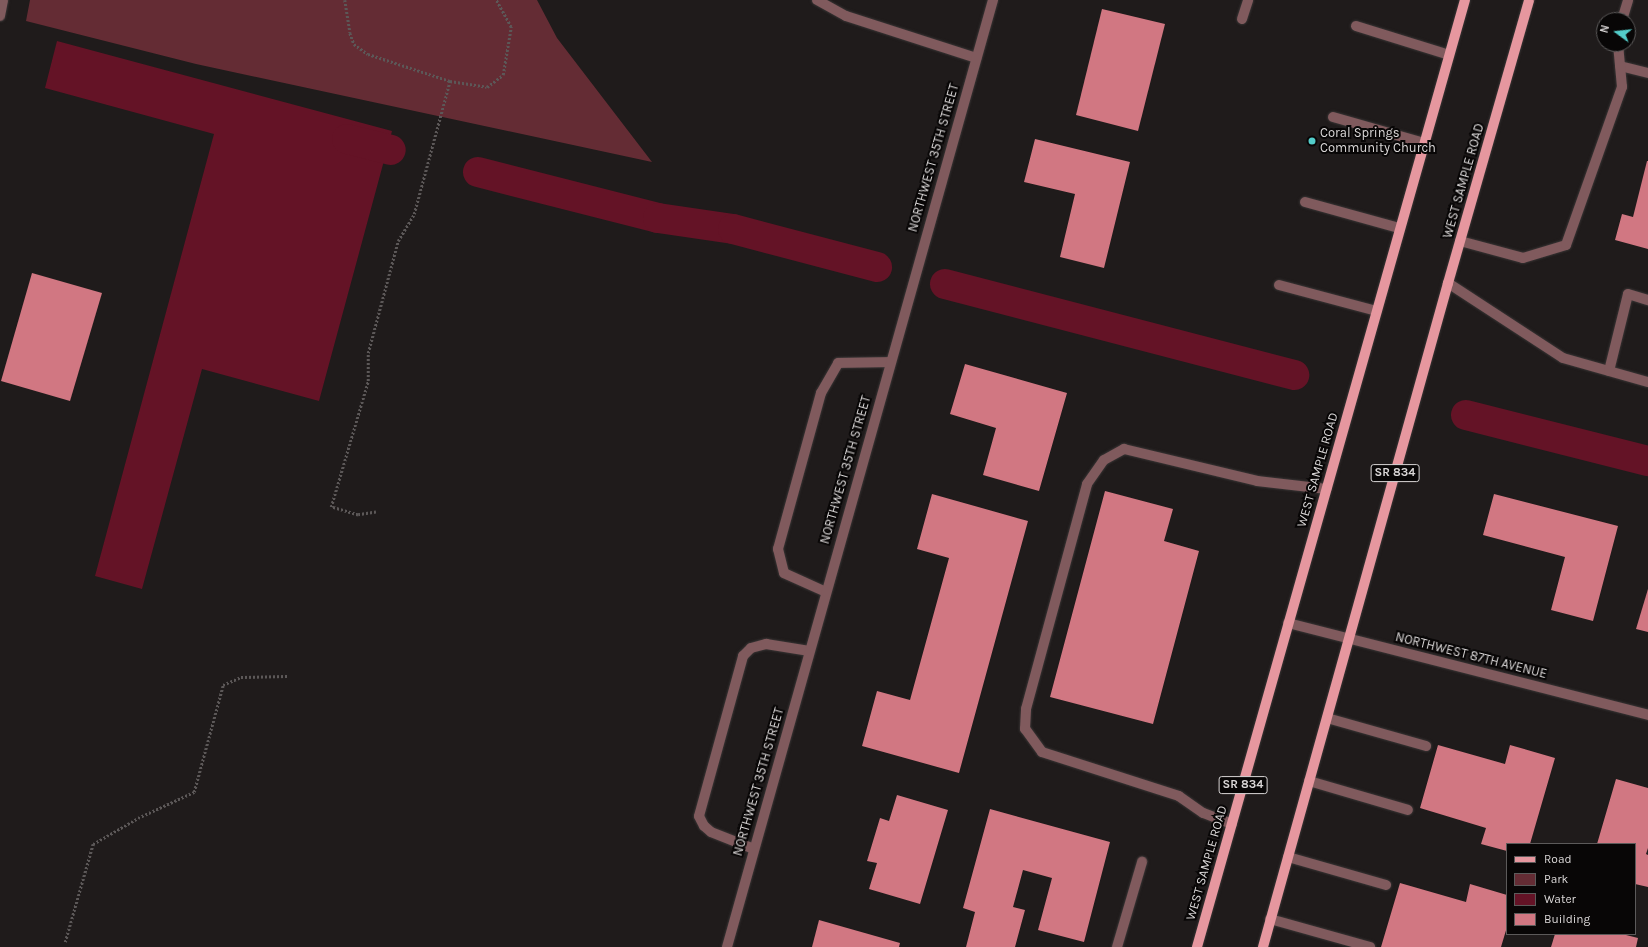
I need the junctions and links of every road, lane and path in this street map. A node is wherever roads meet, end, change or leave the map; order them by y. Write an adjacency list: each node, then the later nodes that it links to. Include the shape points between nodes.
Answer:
1 (3, 0): 11 (street)
2 (345, 0): 19 (path, via 354,44 368,54)
3 (496, 0): 19 (path, via 511,27 503,75 487,87)
4 (817, 0): 16 (street, via 846,16)
5 (993, 0): 16 (street, NORTHWEST 35TH STREET)
6 (1248, 0): 12 (street)
7 (1465, 0): 15 (main road, WEST SAMPLE ROAD / SR 834)
8 (1529, 0): 24 (main road, WEST SAMPLE ROAD / SR 834)
9 (1628, 0): 10 (street)
10 (1624, 12)
11 (0, 16)
12 (1242, 19)
13 (1356, 26): 15 (street)
14 (1619, 52): 17 (street)
15 (1449, 55): 21 (main road, WEST SAMPLE ROAD / SR 834)
16 (976, 58): 29 (street, NORTHWEST 35TH STREET)
17 (1620, 66): 18 (street); 24 (street, via 1622,87 1566,245 1523,258)
18 (1648, 73)
19 (450, 81): 33 (path, via 414,214 396,248 368,352 368,381 331,507 358,515)
20 (1333, 117): 21 (street)
21 (1424, 143): 23 (main road, WEST SAMPLE ROAD / SR 834)
22 (1305, 202): 23 (street)
23 (1399, 228): 28 (main road, WEST SAMPLE ROAD / SR 834)
24 (1460, 241): 25 (main road, WEST SAMPLE ROAD / SR 834)
25 (1448, 283): 30 (street, via 1563,358); 36 (main road, WEST SAMPLE ROAD / SR 834)
26 (1279, 285): 28 (street)
27 (1648, 300): 30 (street, via 1628,294)
28 (1377, 311): 32 (main road, WEST SAMPLE ROAD / SR 834)
29 (890, 362): 34 (street, NORTHWEST 35TH STREET); 34 (street, via 838,364 821,392 778,549 784,573)
30 (1609, 371): 31 (street)
31 (1648, 382)
32 (1327, 489): 35 (main road, WEST SAMPLE ROAD / SR 834); 44 (street, via 1257,481 1124,449 1104,460 1088,484 1026,709 1025,729 1042,752 1179,796 1203,813)
33 (376, 512)
34 (826, 592): 37 (street, NORTHWEST 35TH STREET)
35 (1288, 622): 36 (street, NORTHWEST 87TH AVENUE); 44 (main road, WEST SAMPLE ROAD / SR 834)
36 (1350, 639): 39 (street, NORTHWEST 87TH AVENUE); 40 (main road, WEST SAMPLE ROAD / SR 834)
37 (809, 651): 45 (street, NORTHWEST 35TH STREET); 45 (street, via 766,644 751,648 743,656 699,816 704,826 712,832)
38 (287, 676): 50 (path, via 241,677 223,685 194,792 138,818 93,844)
39 (1648, 715)
40 (1327, 718): 41 (street); 42 (main road, WEST SAMPLE ROAD / SR 834)
41 (1426, 746)
42 (1309, 781): 43 (street); 46 (main road, WEST SAMPLE ROAD / SR 834)
43 (1408, 810)
44 (1232, 824): 53 (main road, WEST SAMPLE ROAD / SR 834)
45 (754, 849): 51 (street, NORTHWEST 35TH STREET)
46 (1288, 857): 48 (street); 49 (main road, WEST SAMPLE ROAD / SR 834)
47 (1142, 862): 52 (street)
48 (1386, 885)
49 (1270, 919): 54 (main road, WEST SAMPLE ROAD / SR 834); 55 (street)
50 (64, 942)
51 (727, 947)
52 (1117, 947)
53 (1197, 947)
54 (1262, 947)
55 (1370, 947)

